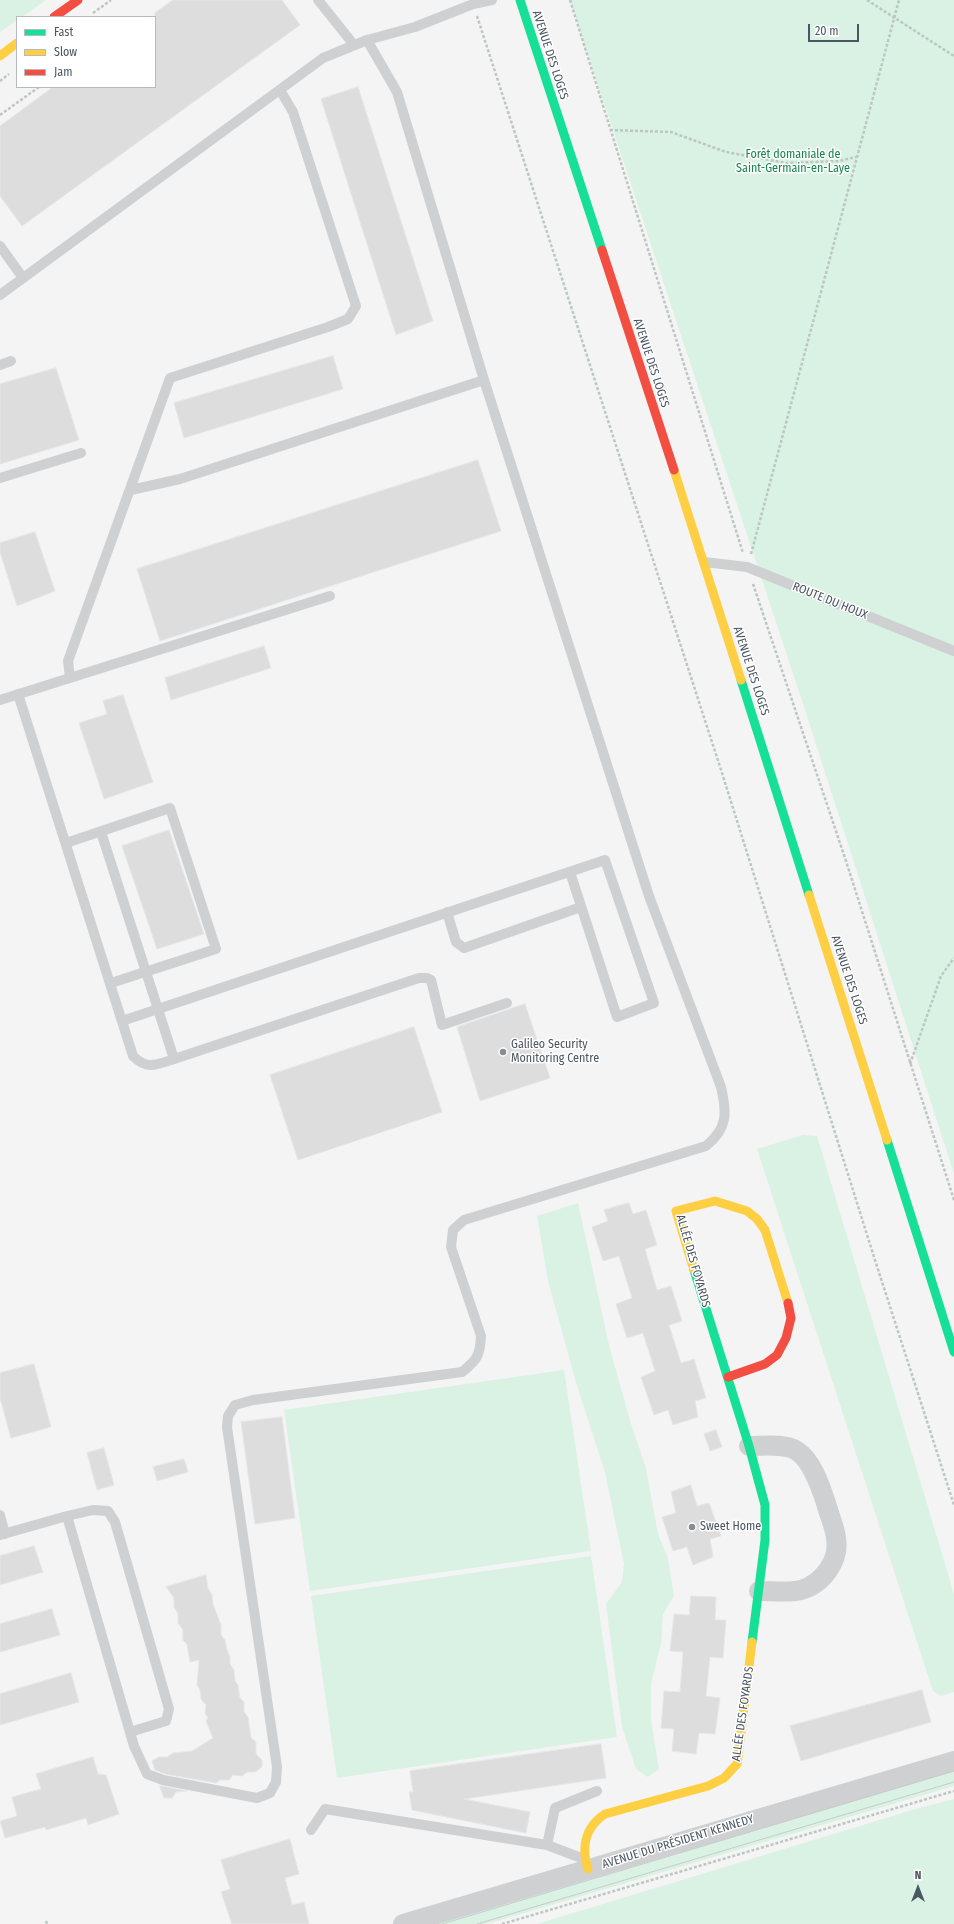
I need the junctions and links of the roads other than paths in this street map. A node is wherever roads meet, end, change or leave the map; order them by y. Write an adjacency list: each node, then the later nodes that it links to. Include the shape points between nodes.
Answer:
1 (78, 0): 5 (main road)
2 (318, 0): 8 (lane)
3 (492, 0): 6 (lane, via 474,4 415,27)
4 (520, 0): 20 (main road, AVENUE DES LOGES)
5 (55, 16)
6 (367, 40): 8 (lane); 16 (lane, via 397,92)
7 (16, 44): 9 (main road)
8 (354, 45): 10 (lane, via 323,58)
9 (0, 56)
10 (280, 90): 12 (lane); 19 (lane, via 293,112 356,306 348,319 328,327 170,378)
11 (0, 246): 12 (lane)
12 (23, 278): 13 (lane)
13 (0, 295)
14 (11, 361): 15 (lane)
15 (0, 365)
16 (484, 380): 19 (lane, via 180,480); 44 (lane, via 649,896 721,1087 725,1106 724,1123 716,1138 706,1146 464,1220 453,1230 451,1247 481,1336 480,1351 474,1363 462,1372 253,1400 236,1405 228,1416 228,1427 277,1767 276,1782 270,1793 257,1798 163,1780 147,1774)
17 (81, 453): 18 (lane)
18 (0, 478)
19 (131, 490): 23 (lane, via 68,661)
20 (704, 562): 22 (lane, ROUTE DU HOUX, via 747,567); 37 (main road, AVENUE DES LOGES)
21 (330, 596): 23 (lane)
22 (954, 651)
23 (70, 678): 24 (lane)
24 (18, 694): 25 (lane); 27 (lane)
25 (0, 700)
26 (101, 832): 27 (lane); 31 (lane); 31 (lane, via 170,808 216,949)
27 (66, 843): 32 (lane)
28 (570, 872): 29 (lane); 29 (lane, via 606,860 654,1003 617,1017); 30 (lane)
29 (581, 907): 30 (lane, via 464,948 456,942)
30 (447, 912): 34 (lane)
31 (146, 972): 32 (lane); 34 (lane)
32 (110, 983): 35 (lane)
33 (507, 1003): 36 (lane, via 442,1025 431,980 419,978)
34 (158, 1009): 35 (lane); 36 (lane)
35 (122, 1021): 36 (lane, via 133,1056 140,1063 153,1065)
36 (174, 1060)
37 (954, 1352)
38 (728, 1377): 38 (main road, ALLÉE DES FOYARDS, via 676,1211 715,1201 747,1211 765,1230 791,1318 786,1338 777,1355 765,1364); 39 (main road, ALLÉE DES FOYARDS)
39 (749, 1446): 43 (main road, ALLÉE DES FOYARDS, via 765,1505 765,1540); 43 (street, via 788,1447 797,1450 804,1457 820,1484 837,1539 835,1556 827,1572 816,1582 801,1590)
40 (0, 1515): 42 (lane)
41 (67, 1516): 42 (lane); 44 (lane); 44 (lane, via 92,1510 108,1511 117,1530 169,1709 166,1721)
42 (3, 1535)
43 (759, 1591): 49 (main road, ALLÉE DES FOYARDS, via 737,1764 721,1781 604,1814 596,1819 588,1830 584,1843)
44 (130, 1732)
45 (954, 1761): 49 (street, AVENUE DU PRÉSIDENT KENNEDY)
46 (597, 1790): 48 (lane, via 555,1808)
47 (311, 1830): 48 (lane, via 325,1809)
48 (547, 1845): 49 (lane)
49 (586, 1864): 50 (street, AVENUE DU PRÉSIDENT KENNEDY)
50 (403, 1924)

